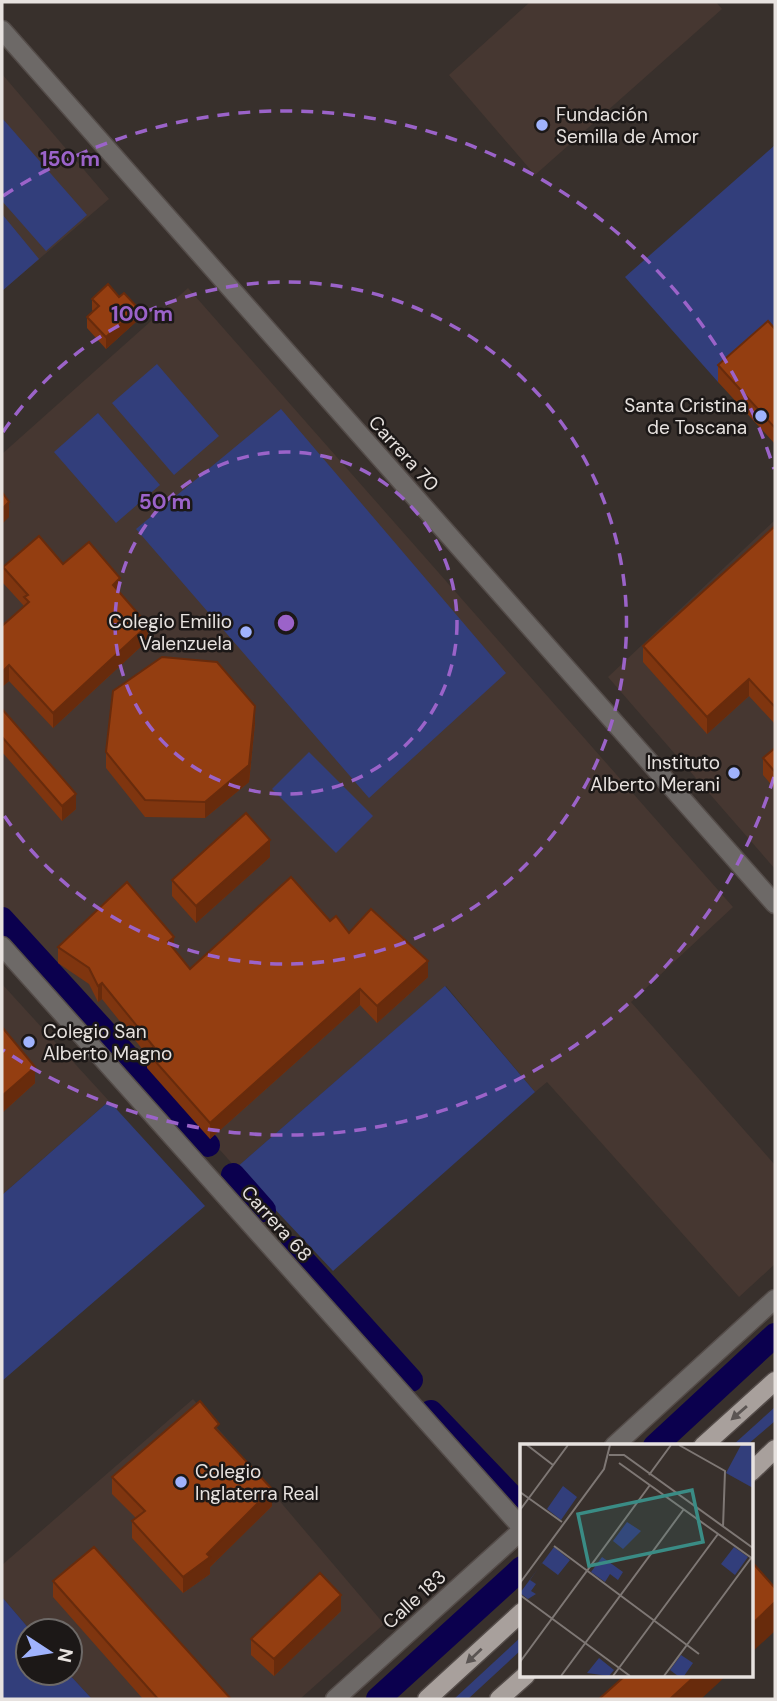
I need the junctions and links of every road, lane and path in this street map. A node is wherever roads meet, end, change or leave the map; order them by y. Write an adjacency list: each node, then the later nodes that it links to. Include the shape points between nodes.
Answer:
1 (2, 30): 2 (street, Carrera 70)
2 (775, 905)
3 (2, 946): 10 (street, Carrera 68)
4 (775, 1299): 6 (street)
5 (775, 1381): 7 (main road, one-way to 7)
6 (616, 1444)
7 (705, 1444)
8 (775, 1449): 9 (main road)
9 (752, 1471)
10 (520, 1527)
11 (520, 1531): 14 (street, Calle 183)
12 (520, 1614): 15 (main road, one-way to 15)
13 (525, 1676): 16 (main road)
14 (335, 1699)
15 (427, 1699)
16 (499, 1699)

